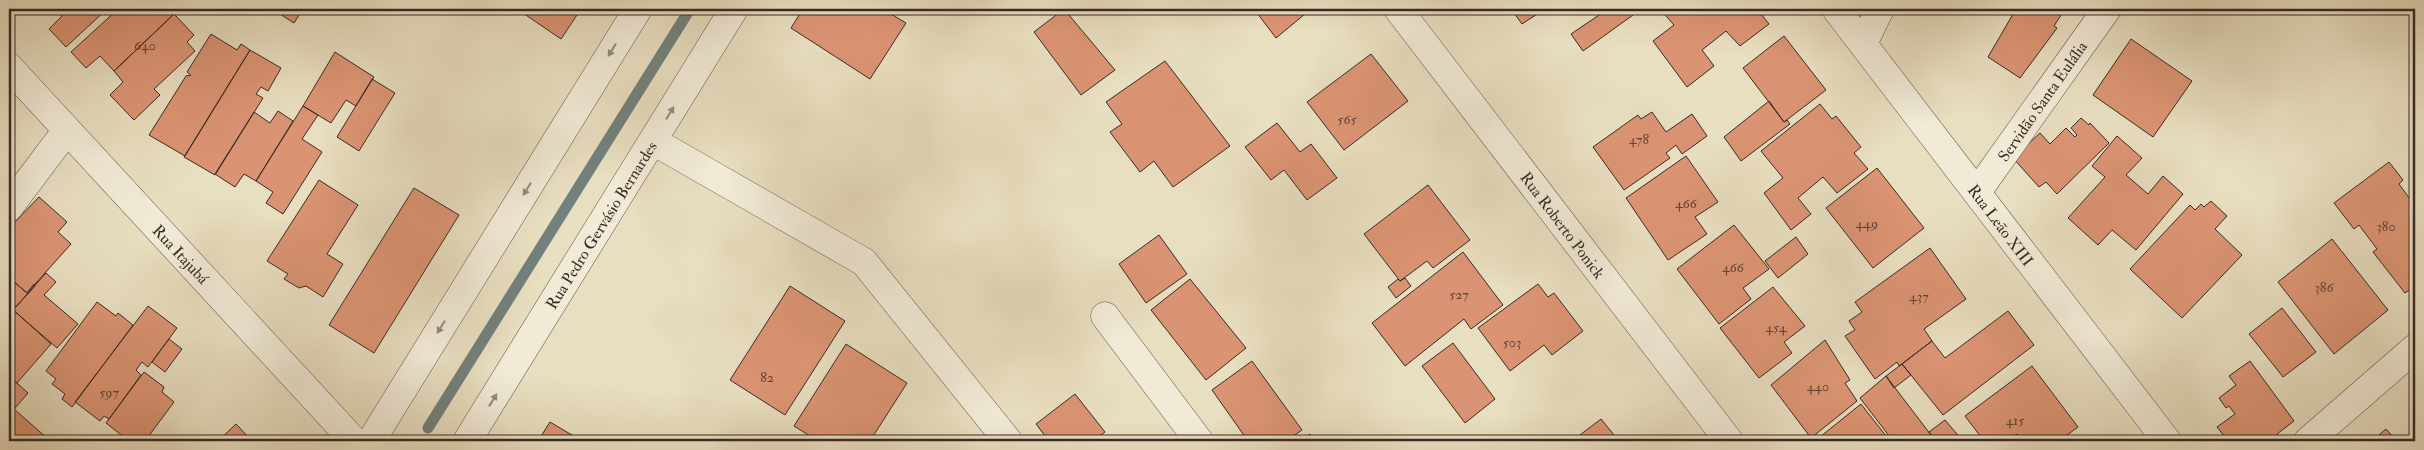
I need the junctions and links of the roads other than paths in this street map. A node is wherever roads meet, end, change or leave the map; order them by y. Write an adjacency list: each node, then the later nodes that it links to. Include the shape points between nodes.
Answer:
1 (638, 9): 16 (street, one-way to 16)
2 (734, 9): 10 (street, Rua Pedro Gervásio Bernardes, one-way to 2)
3 (1398, 9): 20 (street, Rua Roberto Ponick)
4 (1836, 9): 7 (street, Rua Leão XIII)
5 (1880, 9): 7 (street)
6 (2107, 9): 11 (street, Servidão Santa Eulália)
7 (1863, 44): 11 (street, Rua Leão XIII)
8 (9, 67): 9 (street, Rua Itajubá)
9 (67, 130): 12 (street); 15 (street, Rua Itajubá)
10 (653, 141): 17 (street, Rua Pedro Gervásio Bernardes, one-way to 10); 18 (street, via 864,262)
11 (1977, 192): 21 (street, Rua Leão XIII)
12 (9, 207)
13 (1104, 316): 19 (street)
14 (2415, 348): 22 (street)
15 (354, 441)
16 (371, 441)
17 (467, 441)
18 (1008, 441)
19 (1200, 441)
20 (1729, 441)
21 (2167, 441)
22 (2308, 441)

